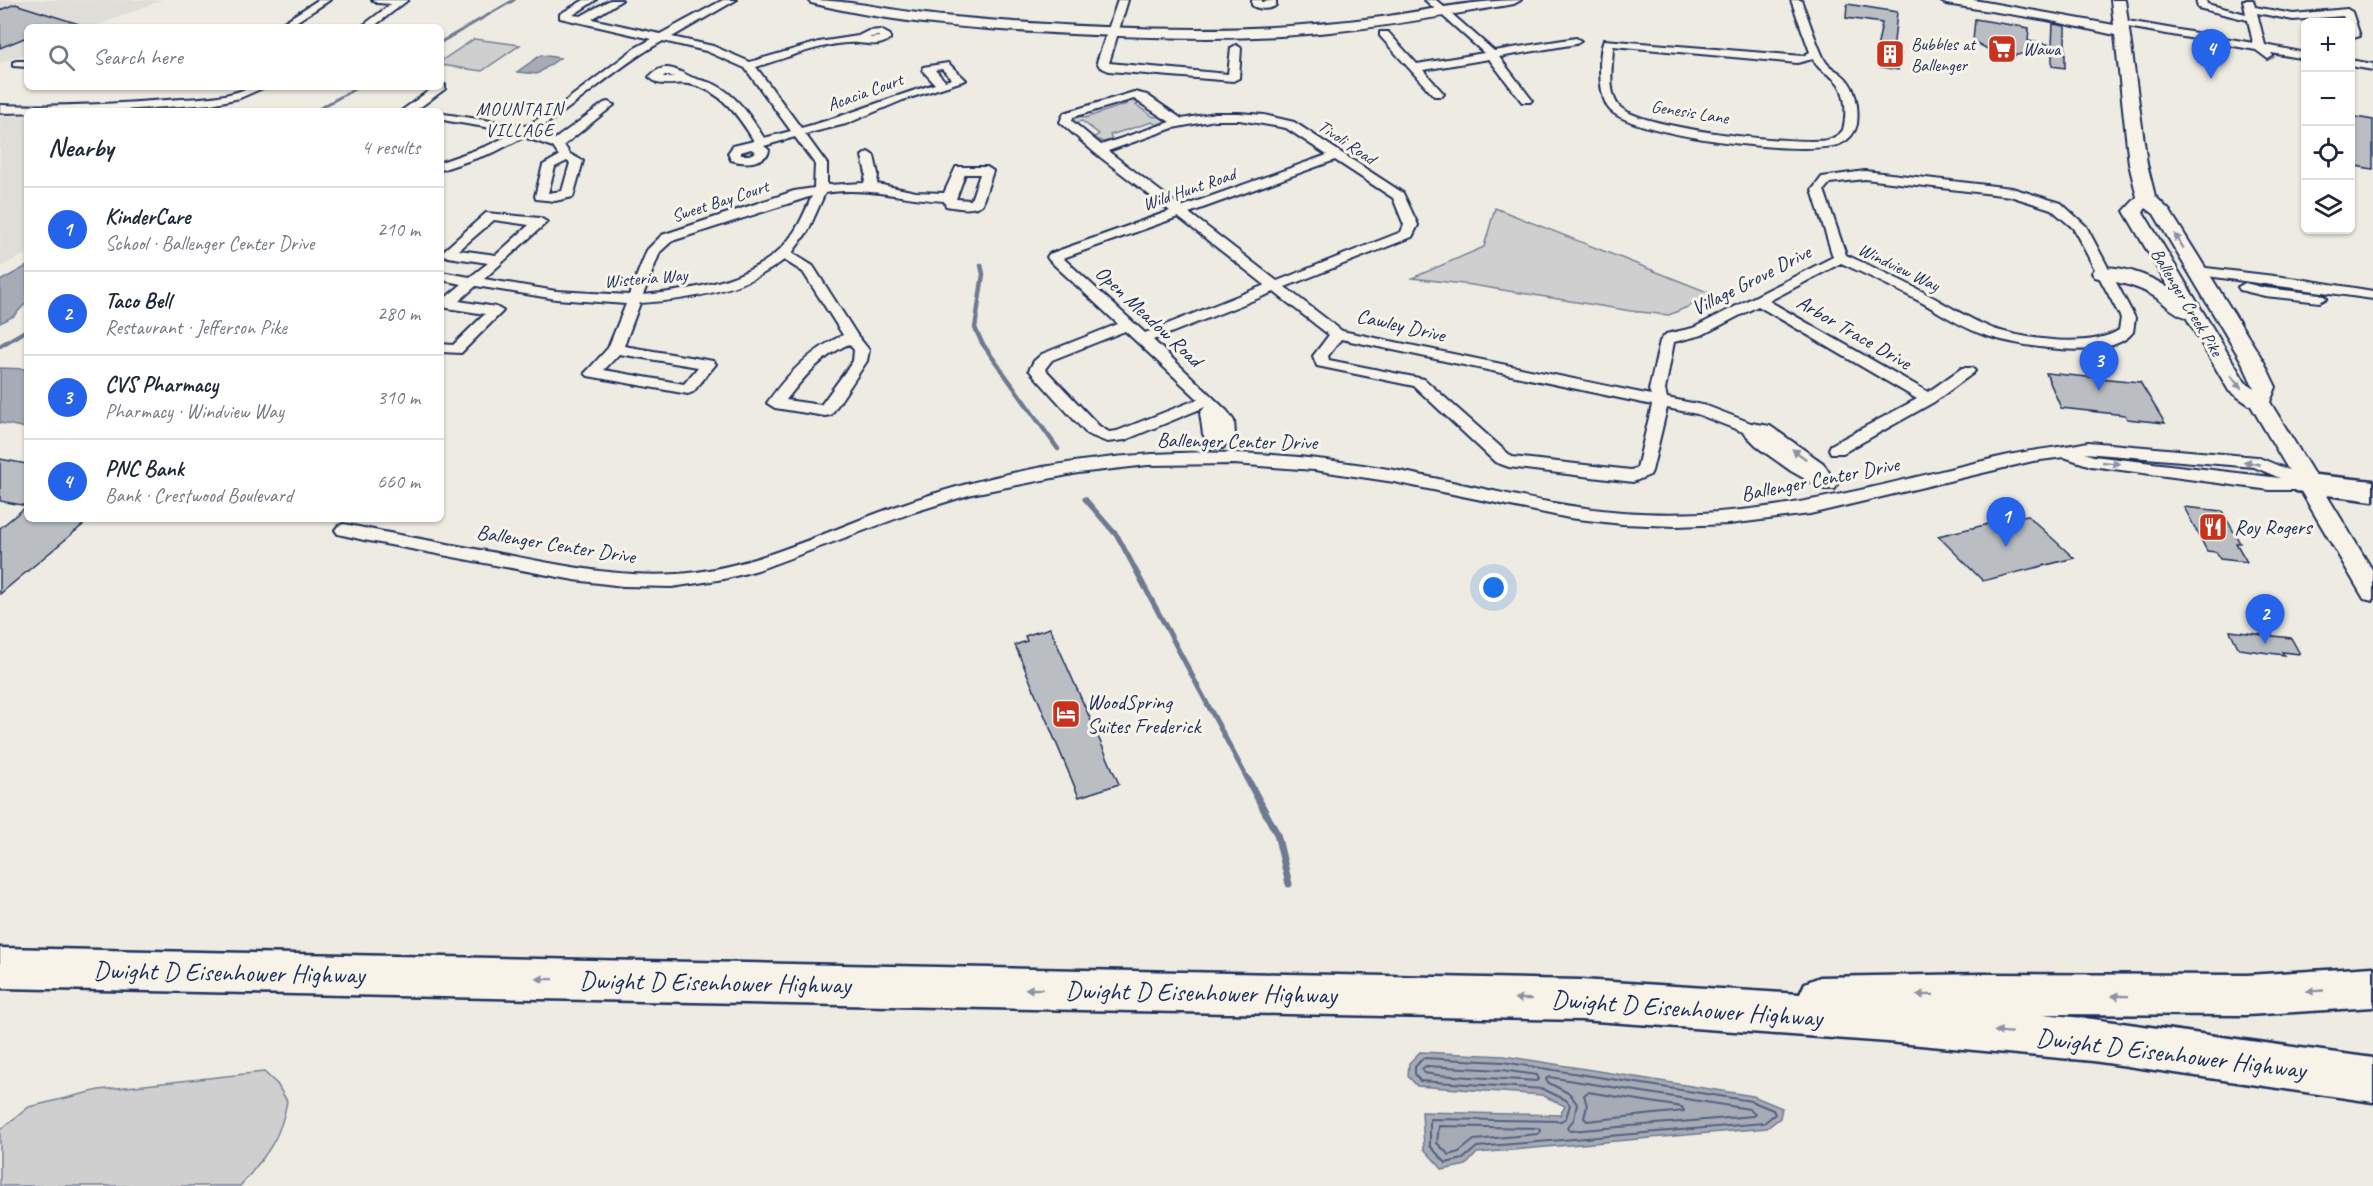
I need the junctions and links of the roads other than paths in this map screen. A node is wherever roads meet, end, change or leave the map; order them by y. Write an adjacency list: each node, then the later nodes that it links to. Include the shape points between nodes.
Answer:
1 (325, 0): 24 (street)
2 (377, 0): 18 (street)
3 (591, 0): 23 (street, via 564,16)
4 (617, 0): 23 (street)
5 (731, 0): 30 (street)
6 (816, 0): 26 (main road, via 903,17)
7 (854, 0): 26 (main road, via 934,12)
8 (1123, 0): 26 (street)
9 (1257, 0): 10 (street, via 1257,5 1264,7 1271,5)
10 (1271, 0)
11 (1465, 0): 19 (main road)
12 (1514, 0): 19 (main road)
13 (1796, 0): 35 (street)
14 (1946, 0): 27 (main road)
15 (1990, 0): 27 (main road)
16 (2118, 0): 27 (main road, Ballenger Creek Pike)
17 (2201, 0): 20 (street, via 2202,6 2211,10)
18 (402, 1): 25 (street)
19 (1436, 5): 26 (main road, via 1368,24 1301,30 1206,34); 36 (street)
20 (2248, 6): 21 (street); 34 (street)
21 (2293, 17): 22 (street, via 2347,12); 28 (street, via 2288,24)
22 (2349, 18)
23 (582, 20): 30 (street, Wisteria Way)
24 (286, 24)
25 (370, 24)
26 (1115, 28): 33 (street, via 1104,66 1132,72 1233,78)
27 (2122, 28): 34 (street); 38 (street); 72 (main road, Ballenger Creek Pike, via 2138,164)
28 (2301, 28)
29 (1384, 34): 43 (street)
30 (662, 37): 41 (street, Wisteria Way, via 724,53); 61 (street)
31 (861, 39): 41 (street, via 819,45)
32 (1576, 41): 36 (street)
33 (1236, 48)
34 (2260, 48): 37 (street); 38 (street)
35 (1816, 53): 35 (street, Genesis Lane, via 1822,65 1845,83 1851,111 1846,136 1832,143 1786,143 1673,131 1630,118 1615,110 1608,99 1608,42 1797,60)
36 (1491, 55): 43 (street); 52 (street)
37 (2301, 55)
38 (2269, 58): 39 (street)
39 (2301, 63)
40 (2355, 64): 42 (street)
41 (750, 66): 62 (street, Wisteria Way)
42 (2373, 67)
43 (1415, 68): 51 (street)
44 (2355, 72): 45 (street)
45 (2373, 75)
46 (684, 80): 62 (street, Acacia Court, via 727,96 744,115 756,144)
47 (943, 85): 62 (street, Acacia Court)
48 (173, 90): 54 (street)
49 (252, 90): 54 (street, via 239,96)
50 (437, 90): 56 (street)
51 (1438, 94)
52 (1527, 100)
53 (608, 105): 63 (street)
54 (159, 107): 55 (street)
55 (124, 108)
56 (411, 108)
57 (0, 109): 58 (street)
58 (24, 109)
59 (444, 118): 61 (street)
60 (1178, 122): 64 (street, Tivoli Road); 64 (street, Cawley Drive, via 1143,97 1134,95 1068,115 1066,122); 66 (street, Tivoli Road, via 1219,116 1278,121 1290,124)
61 (526, 131): 63 (street); 68 (street, via 491,149)
62 (799, 133): 70 (street, Wisteria Way, via 821,164)
63 (557, 144): 67 (street)
64 (1099, 150): 73 (street, Cawley Drive)
65 (868, 156): 69 (street)
66 (1336, 156): 73 (street, Wild Hunt Road); 84 (street, Tivoli Road, via 1398,196 1411,230)
67 (566, 157)
68 (444, 165)
69 (870, 188): 70 (street, Sweet Bay Court); 71 (street, Sweet Bay Court)
70 (819, 190): 75 (street, Wisteria Way, via 803,229); 87 (street, Sweet Bay Court, via 667,238 654,250)
71 (949, 197)
72 (2146, 198): 74 (main road, Ballenger Creek Pike, via 2133,211); 81 (main road, Ballenger Creek Pike, one-way to 72, via 2161,211)
73 (1179, 211): 76 (street, Wild Hunt Road); 84 (street, Cawley Drive)
74 (2154, 248): 79 (main road, via 2146,269); 91 (main road, Ballenger Creek Pike)
75 (785, 255): 87 (street, Wisteria Way, via 708,289); 94 (street, via 808,269)
76 (1054, 257): 92 (street, Open Meadow Road)
77 (1841, 258): 79 (street, Windview Way, via 1988,331 2019,339 2085,345 2116,340 2128,329 2128,318); 79 (street, Windview Way, via 1818,193 1820,185 1835,177 1875,175 2012,192 2048,202 2079,226); 88 (street, Village Grove Drive)
78 (498, 260): 78 (street, via 531,230 540,222 491,216 448,254); 82 (street)
79 (2110, 274): 91 (main road, via 2154,286)
80 (444, 276): 82 (street, Wisteria Way)
81 (2203, 279): 83 (street); 85 (street); 101 (main road, Ballenger Creek Pike, via 2265,387)
82 (472, 281): 87 (street, Wisteria Way, via 585,299); 89 (street)
83 (2299, 283): 85 (street, via 2296,288); 86 (street)
84 (1277, 287): 93 (street, Cawley Drive); 95 (street)
85 (2245, 287): 90 (street)
86 (2373, 295)
87 (633, 300): 97 (street, Sweet Bay Court)
88 (1759, 301): 99 (street, Arbor Trace Drive); 100 (street, Village Grove Drive, via 1697,332 1667,341 1657,390)
89 (444, 303): 96 (street, via 496,311 456,350)
90 (2373, 306)
91 (2198, 321): 101 (main road, Ballenger Creek Pike, one-way to 101, via 2236,386)
92 (1127, 325): 95 (street, Open Meadow Road); 102 (street, via 1047,357 1039,364 1039,375 1093,430 1107,437)
93 (1337, 334): 100 (street, Cawley Drive); 100 (street, Village Grove Drive, via 1320,356 1322,363 1419,382 1493,453 1509,462 1633,476 1644,471)
94 (851, 337): 94 (street, via 829,346 809,362 775,403 825,411 860,361 862,350)
95 (1143, 339): 102 (street, Open Meadow Road)
96 (444, 348)
97 (615, 349): 97 (street, via 593,373 688,389 708,364)
98 (1967, 371): 99 (street)
99 (1929, 399): 103 (street)
100 (1660, 401): 107 (street, Cawley Drive, via 1701,410 1749,428)
101 (2259, 402): 105 (main road, Ballenger Creek Pike)
102 (1211, 404): 104 (street, via 1208,420)
103 (1837, 449)
104 (1217, 452): 107 (street, Ballenger Center Drive, via 1342,467 1569,512 1640,518 1753,516); 108 (street, Ballenger Center Drive, via 986,486 913,506 755,565 696,578 655,581 590,576)
105 (2307, 484): 106 (highway); 107 (street, Ballenger Center Drive, via 2270,484 2091,461 2067,452 2009,460); 109 (main road, Ballenger Creek Pike)
106 (2373, 491)
107 (1847, 501)
108 (344, 530)
109 (2373, 592)
110 (8, 967): 112 (highway, Dwight D Eisenhower Highway, one-way to 110)
111 (2373, 987): 112 (highway, one-way to 112, via 2167,997 2032,994)
112 (1581, 1000): 113 (highway, Dwight D Eisenhower Highway, one-way to 112, via 2082,1039)
113 (2373, 1080)

